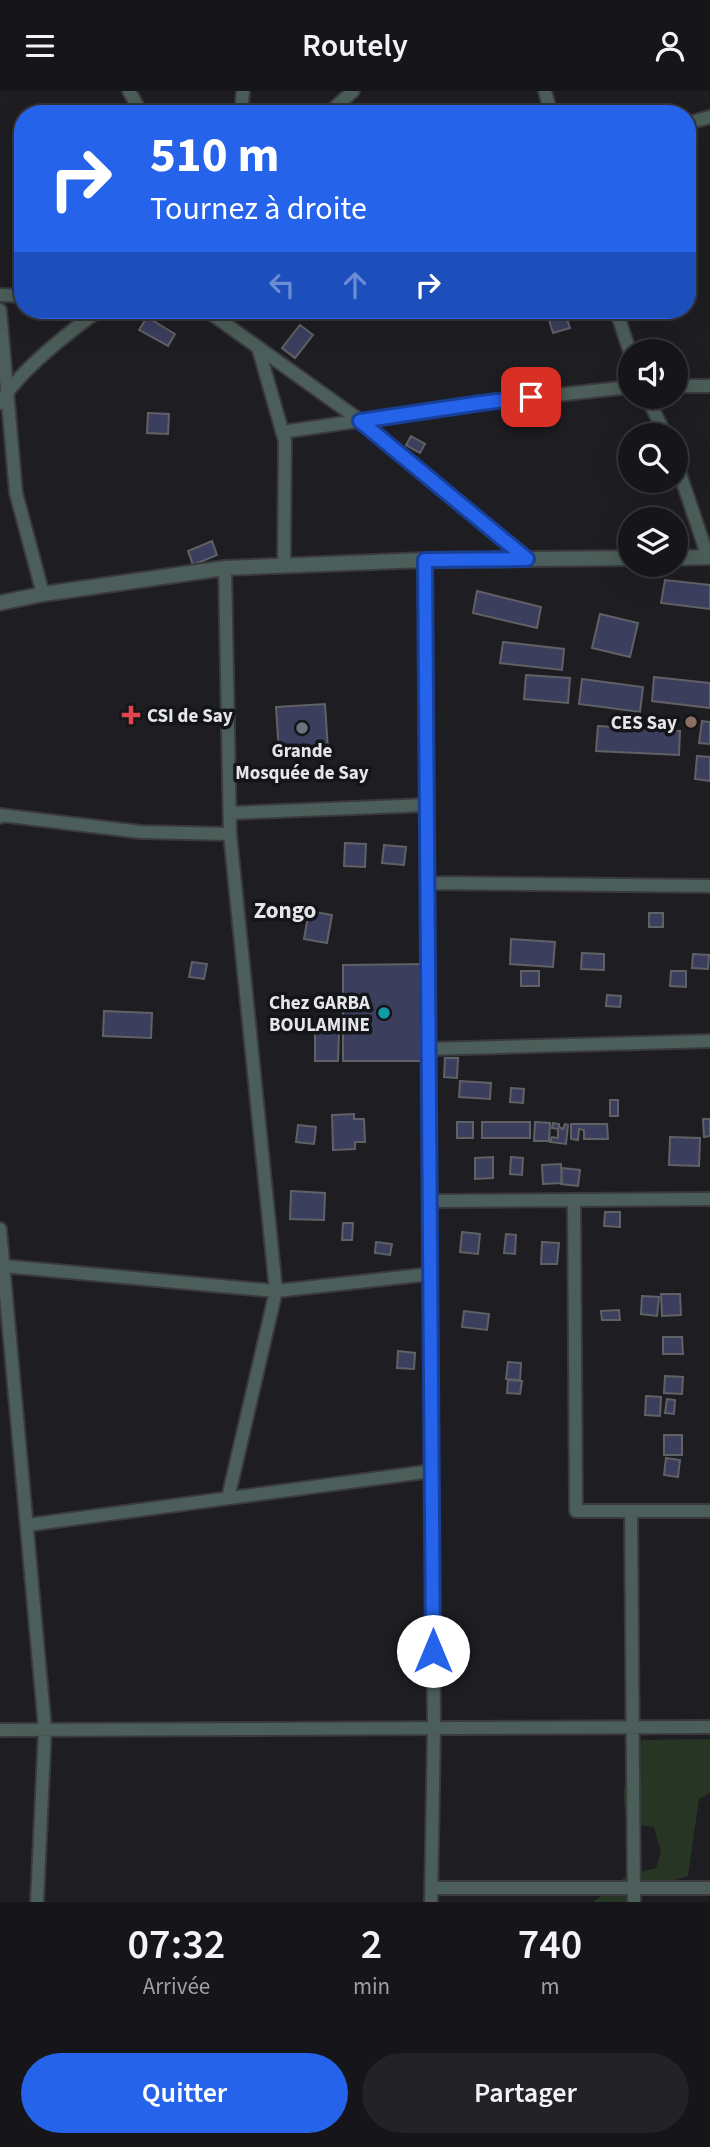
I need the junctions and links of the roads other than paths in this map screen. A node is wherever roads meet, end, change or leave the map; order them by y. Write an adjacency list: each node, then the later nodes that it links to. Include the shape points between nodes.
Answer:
1 (353, 91): 2 (street)
2 (338, 105)
3 (0, 310): 12 (street)
4 (87, 319): 12 (street)
5 (219, 319): 8 (street)
6 (619, 319): 7 (street)
7 (626, 339)
8 (258, 347): 14 (street); 15 (street)
9 (688, 386): 10 (street)
10 (710, 386)
11 (618, 388): 14 (street)
12 (8, 390): 13 (street); 24 (street, via 16,493)
13 (0, 403)
14 (360, 421): 15 (street); 20 (street)
15 (282, 432): 22 (street)
16 (687, 493): 17 (street)
17 (709, 557): 19 (street)
18 (618, 558): 20 (street)
19 (688, 558)
20 (527, 559): 21 (street)
21 (425, 560): 22 (street); 26 (street)
22 (284, 565): 23 (street)
23 (225, 568): 24 (street); 27 (street)
24 (43, 594): 25 (street)
25 (0, 603)
26 (427, 805): 27 (street); 30 (street)
27 (230, 813): 29 (street)
28 (0, 817): 29 (street, via 141,832)
29 (230, 834): 40 (street)
30 (428, 883): 31 (street); 33 (street)
31 (710, 886)
32 (710, 1041): 33 (street)
33 (429, 1049): 36 (street)
34 (710, 1199): 35 (street)
35 (574, 1200): 36 (street); 43 (street, via 576,1511)
36 (430, 1201): 39 (street)
37 (0, 1229): 38 (street)
38 (3, 1266): 40 (street); 45 (street)
39 (430, 1274): 40 (street); 41 (street)
40 (276, 1291): 42 (street)
41 (432, 1471): 42 (street); 47 (street)
42 (228, 1498): 45 (street)
43 (631, 1511): 44 (street); 48 (street)
44 (710, 1511)
45 (27, 1525): 49 (street)
46 (710, 1727): 48 (street)
47 (434, 1728): 48 (street); 49 (street); 51 (street)
48 (633, 1728): 52 (street)
49 (45, 1729): 50 (street); 54 (street)
50 (0, 1730)
51 (431, 1888): 52 (street); 55 (street)
52 (634, 1888): 53 (street); 56 (street)
53 (710, 1888)
54 (37, 1902)
55 (431, 1902)
56 (634, 1902)

